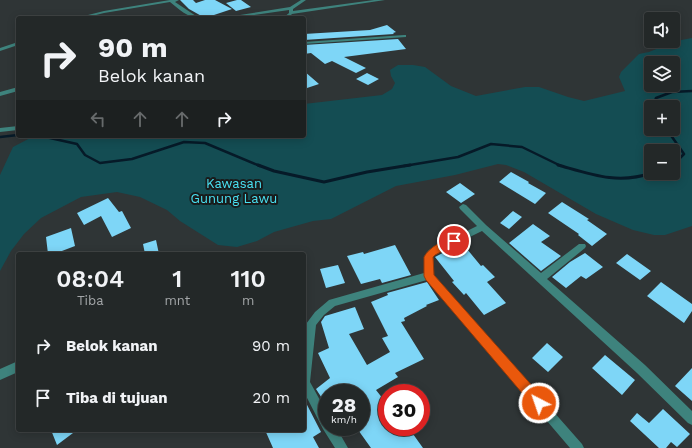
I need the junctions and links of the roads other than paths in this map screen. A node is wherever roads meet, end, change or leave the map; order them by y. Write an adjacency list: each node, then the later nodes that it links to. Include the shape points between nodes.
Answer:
1 (177, 0): 4 (street)
2 (304, 0): 5 (street)
3 (383, 0): 6 (street)
4 (171, 1): 7 (street); 8 (street)
5 (291, 8): 6 (street); 9 (street)
6 (291, 13): 10 (street)
7 (87, 16)
8 (193, 16)
9 (237, 16)
10 (287, 16)
11 (404, 36): 12 (street)
12 (306, 43)
13 (16, 44): 14 (street)
14 (0, 50)
15 (16, 90): 16 (street)
16 (0, 94)
17 (16, 128): 18 (street)
18 (0, 130)
19 (463, 207): 20 (street)
20 (483, 227): 22 (street, via 432,252 428,257); 23 (street)
21 (582, 246): 23 (street)
22 (429, 276): 25 (street, via 332,303 323,309 312,324); 32 (street)
23 (541, 278): 29 (street)
24 (16, 367): 26 (street)
25 (306, 368)
26 (0, 375)
27 (306, 386): 28 (street)
28 (318, 408)
29 (692, 419)
30 (334, 436): 31 (street)
31 (342, 448)
32 (578, 448)

